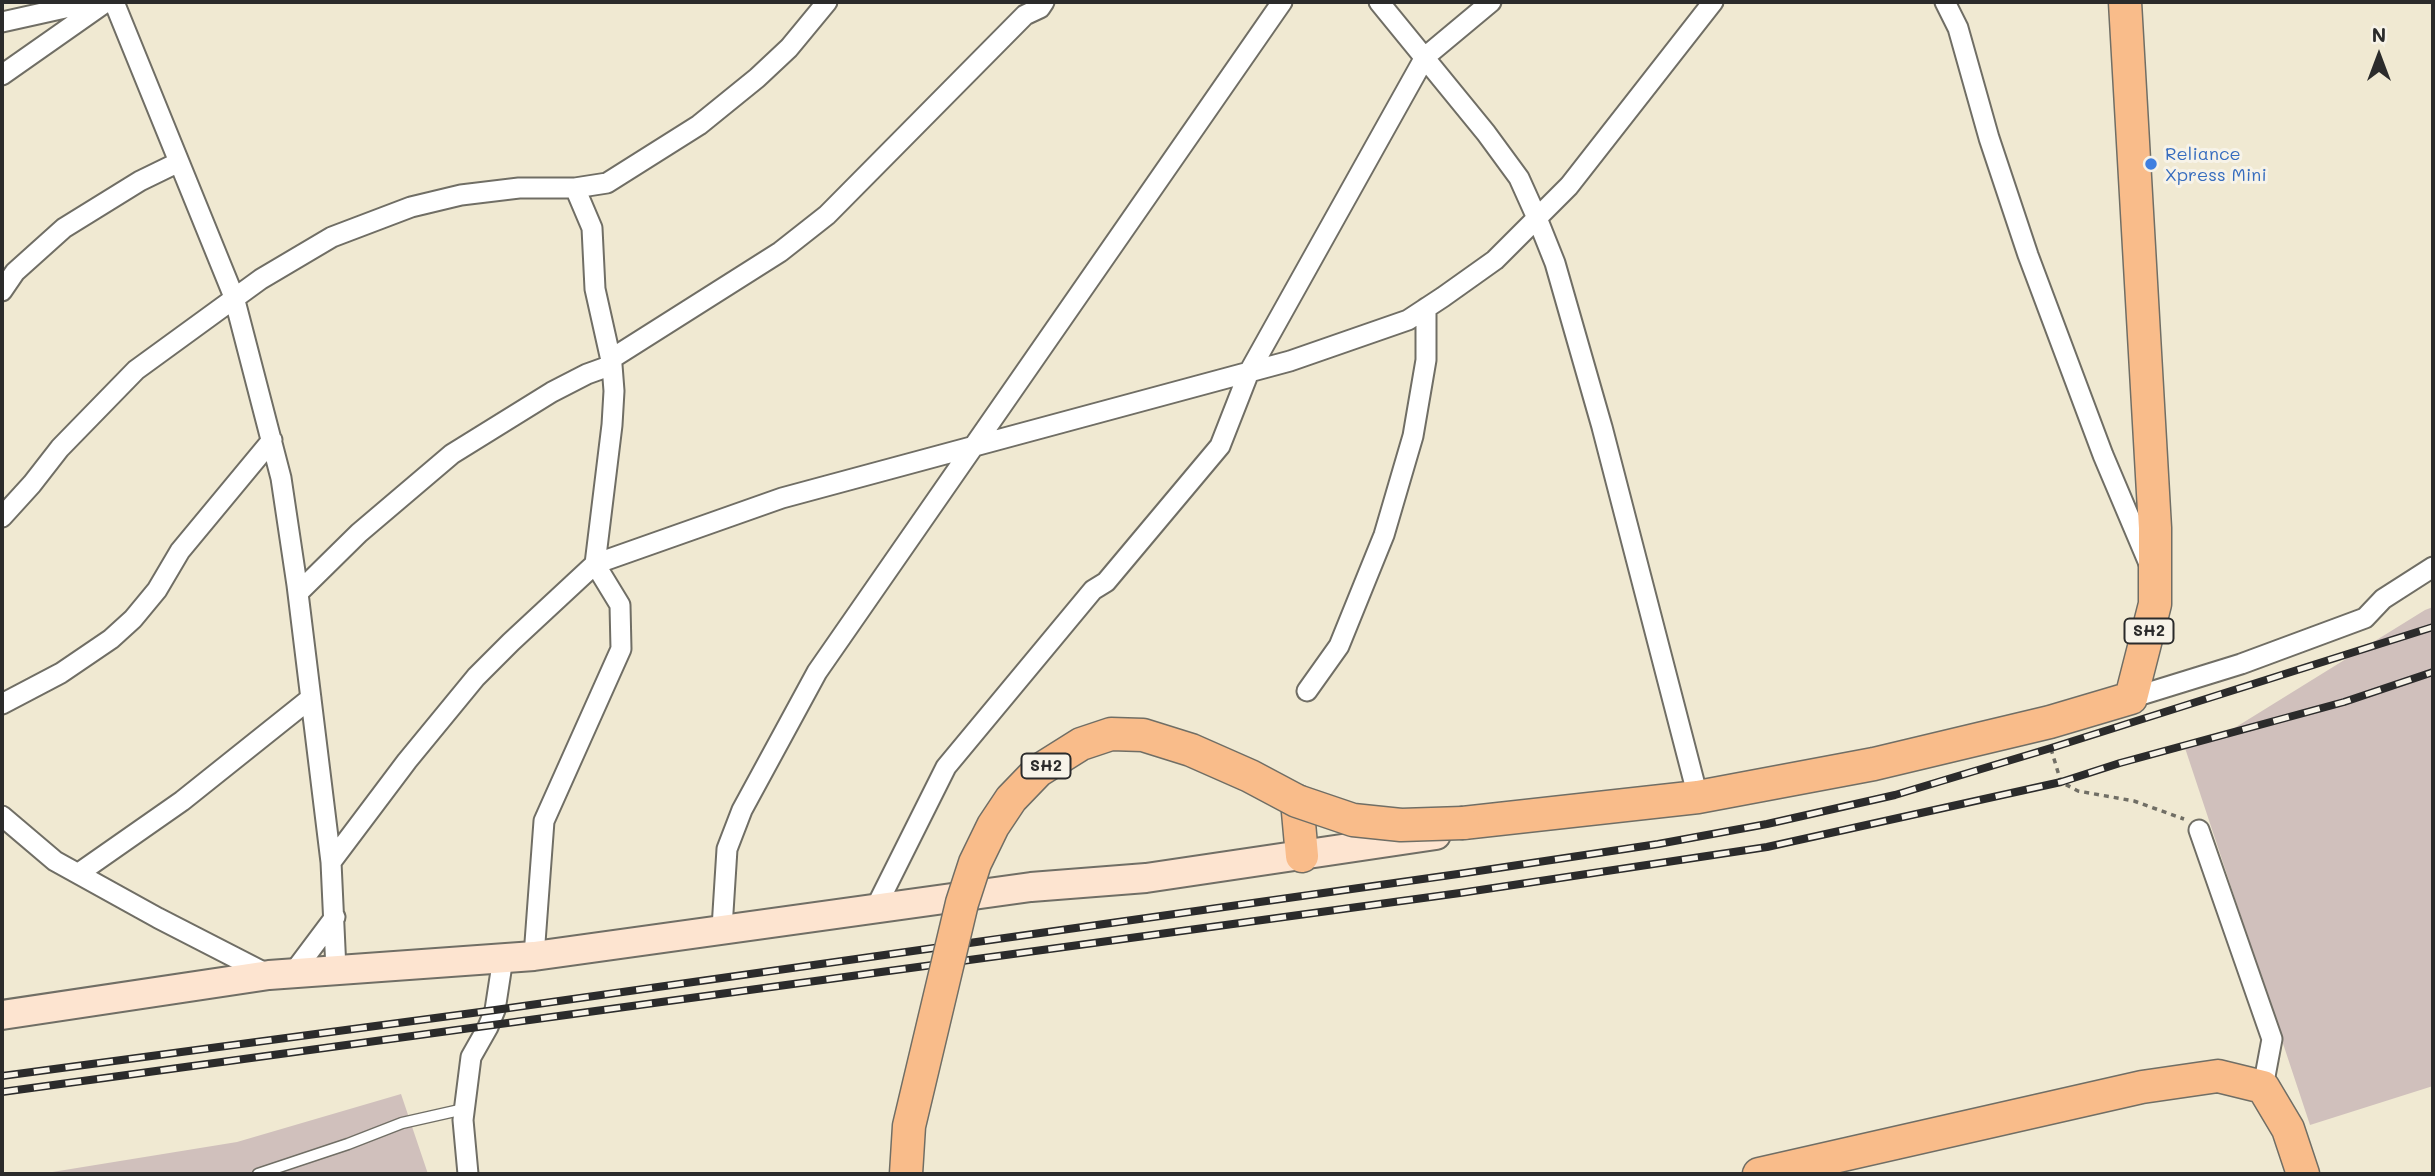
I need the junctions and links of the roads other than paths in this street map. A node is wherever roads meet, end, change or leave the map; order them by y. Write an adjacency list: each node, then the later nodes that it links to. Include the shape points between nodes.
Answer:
1 (92, 2): 12 (street)
2 (106, 2): 14 (street)
3 (114, 2): 15 (street)
4 (827, 2): 16 (street, via 789,48 699,125 607,183)
5 (1044, 2): 21 (street, via 1025,15 827,215 780,252)
6 (1282, 2): 24 (street)
7 (1378, 2): 13 (street)
8 (1491, 2): 13 (street)
9 (1713, 2): 17 (street, via 1569,186)
10 (1945, 2): 28 (street, via 1958,28 1989,138 2080,398)
11 (2125, 2): 28 (main road, SH2)
12 (2, 22)
13 (1425, 57): 17 (street, via 1519,178); 22 (street)
14 (2, 75)
15 (179, 162): 18 (street, via 64,228 15,272); 19 (street)
16 (575, 188): 19 (street, via 461,195 398,210 325,241); 21 (street, via 592,228 595,289)
17 (1537, 218): 20 (street, via 1495,260); 34 (street, via 1555,263 1602,427)
18 (2, 291)
19 (234, 297): 23 (street); 25 (street, via 136,370 60,448)
20 (1426, 308): 22 (street, via 1408,320); 30 (street, via 1426,360 1413,436 1384,535 1339,646)
21 (612, 362): 26 (street, via 612,425); 29 (street, via 552,391 453,454 359,533)
22 (1249, 372): 24 (street); 42 (street, via 1220,446 946,767)
23 (272, 440): 29 (street); 33 (street, via 180,551 133,619 61,673)
24 (974, 446): 26 (street, via 782,498); 44 (street, via 817,672 741,810 727,849)
25 (2, 517)
26 (595, 564): 40 (street, via 476,677); 45 (street, via 620,605 621,649 544,821)
27 (2433, 567): 32 (street, via 2383,599 2365,618)
28 (2155, 578): 32 (main road, SH2, via 2155,604)
29 (298, 593): 31 (street)
30 (1307, 691)
31 (311, 698): 40 (street); 41 (street, via 183,801)
32 (2131, 698): 34 (main road, SH2, via 1874,764)
33 (2, 704)
34 (1698, 797): 36 (main road, SH2)
35 (1297, 801): 36 (main road, SH2, bridge, via 1353,820 1401,825); 39 (main road); 54 (main road, SH2, bridge, via 1191,750 1143,735 1111,734 1081,744 1038,771 993,826 962,903 909,1126)
36 (1582, 811): 39 (main road)
37 (2, 816): 41 (street, via 55,860)
38 (2199, 831): 50 (street, via 2272,1039)
39 (1302, 856): 42 (main road)
40 (331, 862): 43 (street)
41 (79, 873): 48 (street, via 158,918)
42 (875, 909): 44 (main road)
43 (335, 917): 47 (street); 48 (street)
44 (722, 928): 45 (main road)
45 (534, 956): 46 (main road)
46 (503, 958): 47 (main road); 51 (street, via 495,1010 471,1058)
47 (336, 970): 48 (main road)
48 (281, 974): 49 (main road)
49 (2, 1015)
50 (2263, 1087): 55 (main road, via 2218,1076 2143,1087); 56 (main road, via 2288,1129)
51 (464, 1109): 52 (lane, via 402,1123); 53 (street)
52 (258, 1174)
53 (468, 1174)
54 (906, 1174)
55 (1759, 1174)
56 (2303, 1174)

